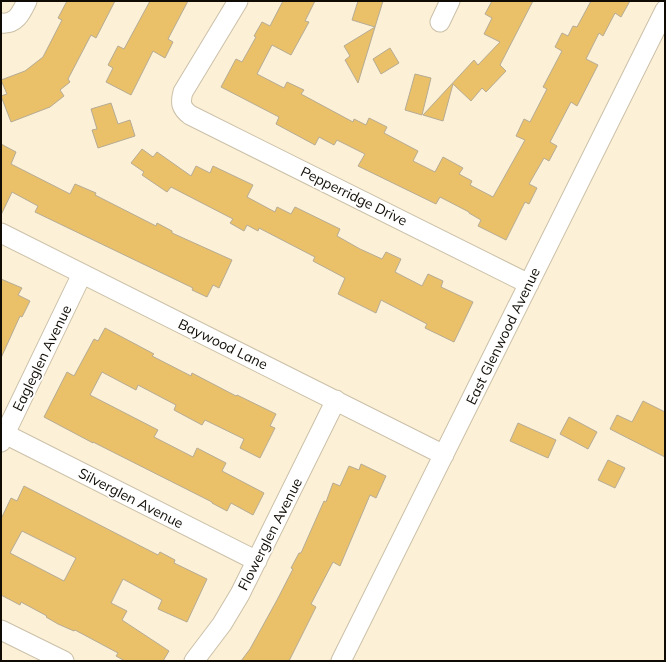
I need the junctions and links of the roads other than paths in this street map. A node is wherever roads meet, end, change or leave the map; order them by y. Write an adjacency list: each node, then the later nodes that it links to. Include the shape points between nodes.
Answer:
1 (27, 1): 6 (street, via 14,21)
2 (238, 1): 9 (street, Pepperridge Drive, via 183,92 181,105 184,110)
3 (450, 1): 5 (street)
4 (665, 10): 9 (street, East Glenwood Avenue)
5 (440, 22)
6 (4, 23)
7 (1, 234): 8 (street, Baywood Lane)
8 (82, 274): 10 (street, Baywood Lane); 11 (street, Eagleglen Avenue)
9 (529, 284): 12 (street, East Glenwood Avenue)
10 (336, 400): 12 (street, Baywood Lane); 13 (street, Flowerglen Avenue)
11 (3, 438): 13 (street, Silverglen Avenue)
12 (444, 454): 17 (street, East Glenwood Avenue)
13 (257, 561): 16 (street, Flowerglen Avenue, via 230,610)
14 (1, 630): 15 (street)
15 (64, 661)
16 (194, 661)
17 (341, 661)

